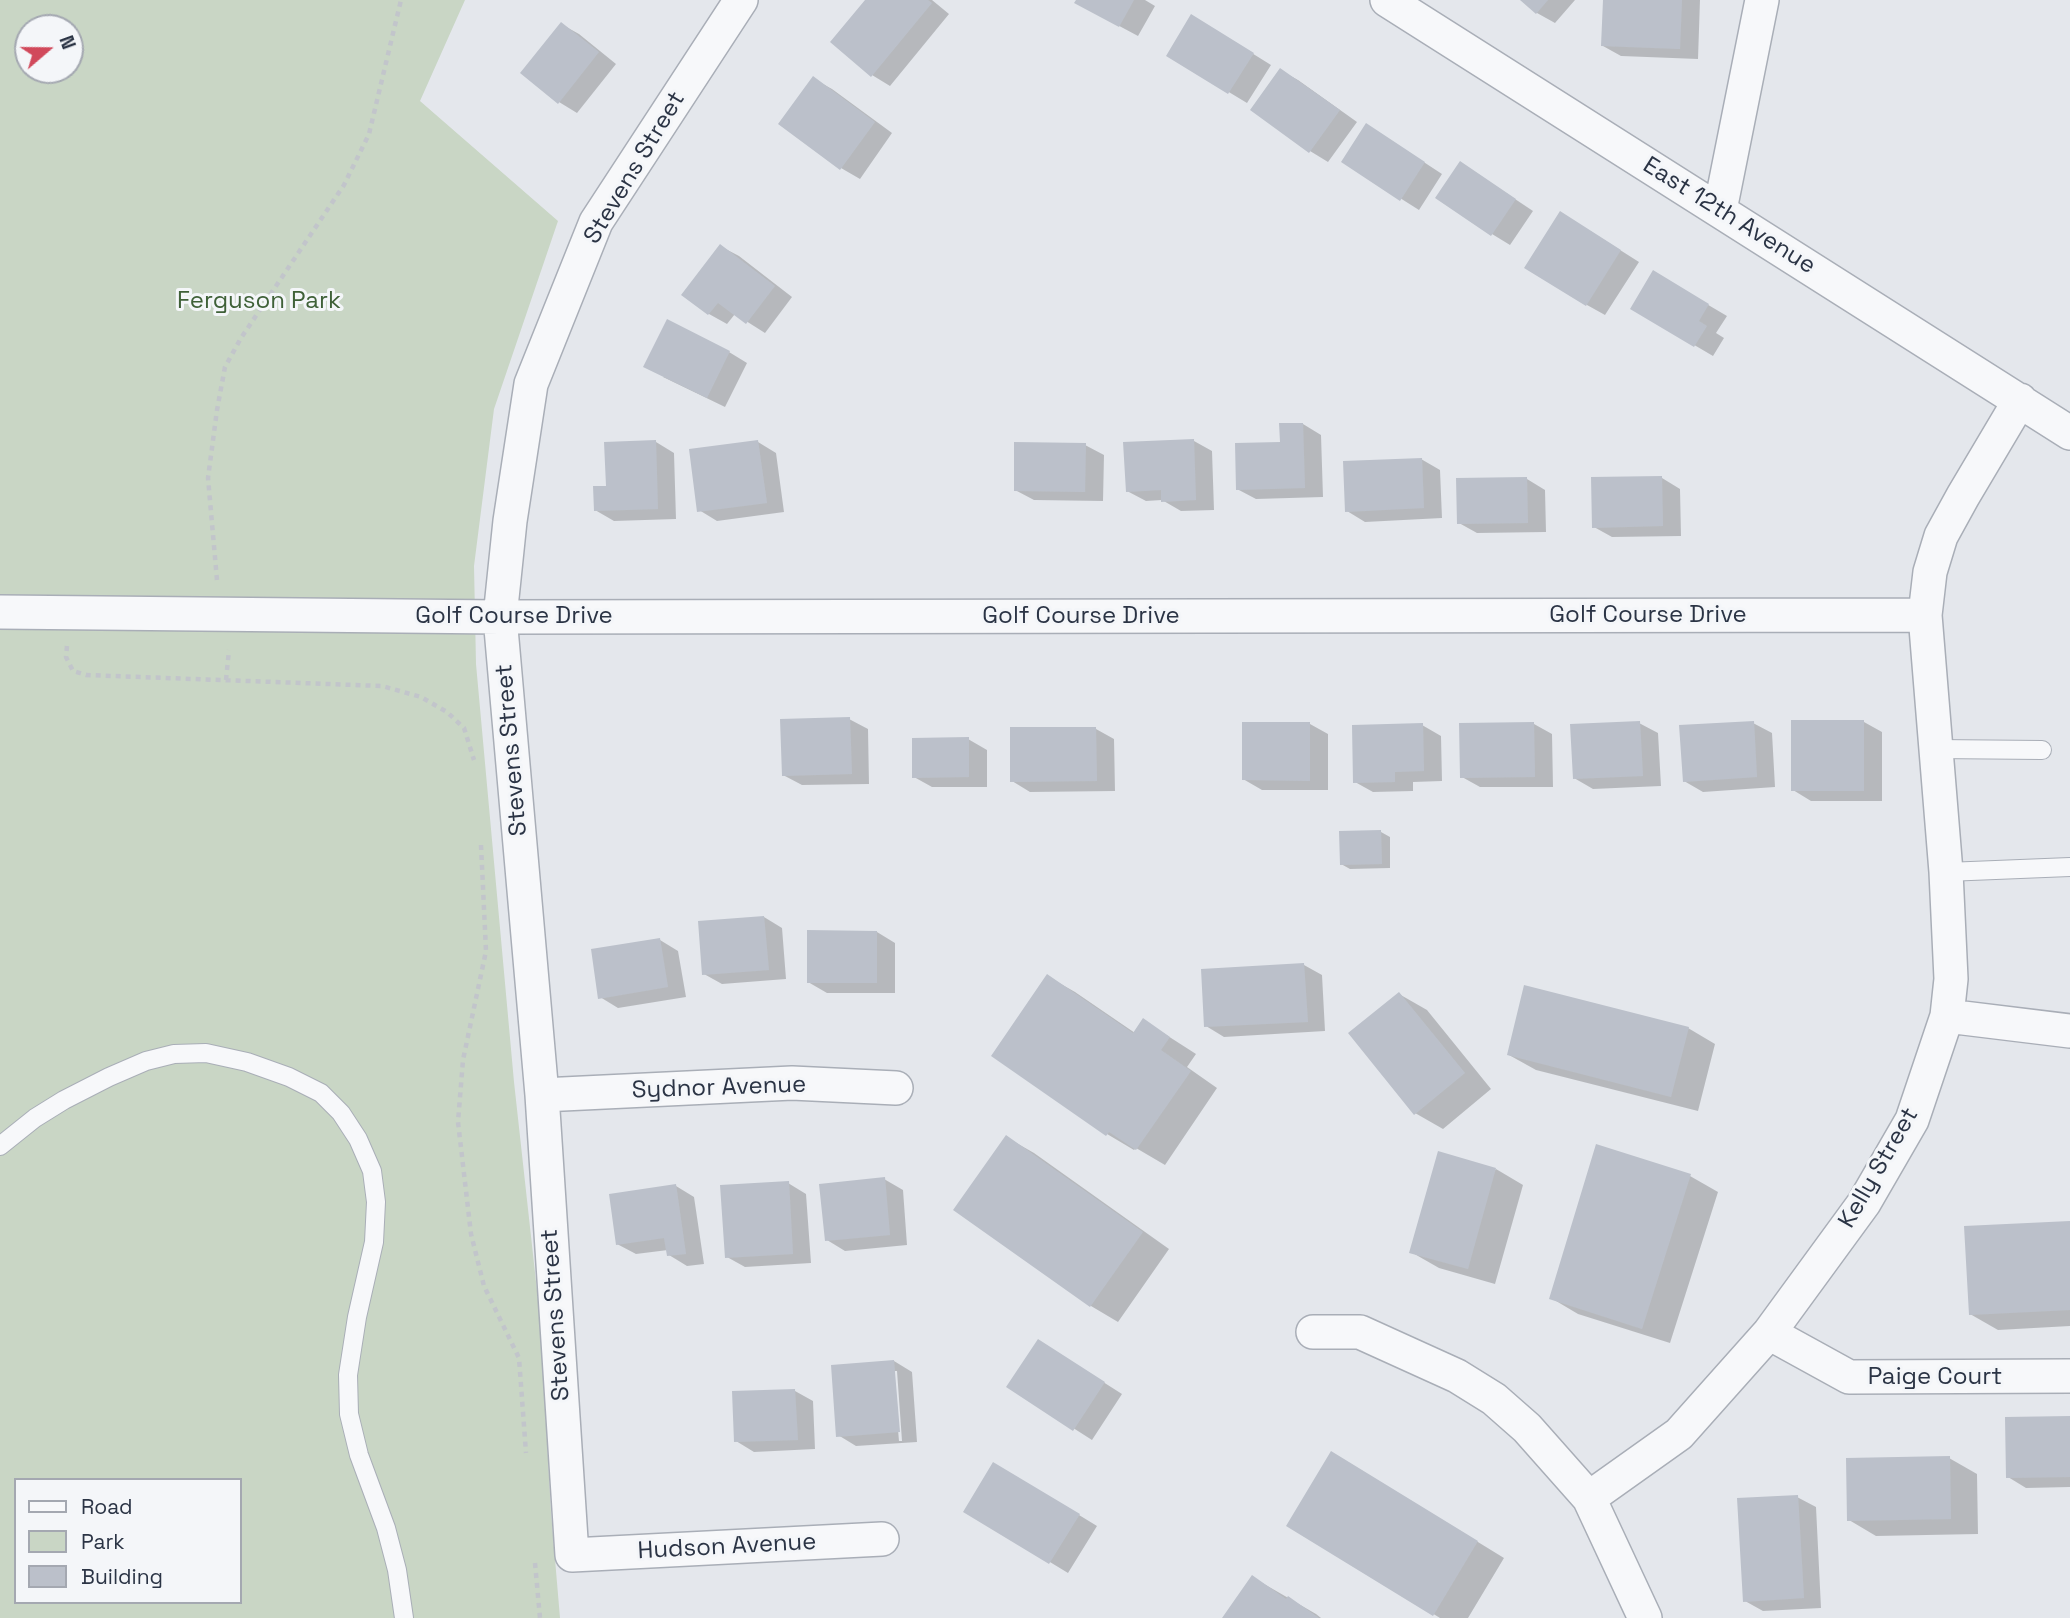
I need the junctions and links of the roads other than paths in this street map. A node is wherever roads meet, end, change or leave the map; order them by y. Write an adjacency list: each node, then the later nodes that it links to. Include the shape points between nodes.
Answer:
1 (741, 0): 9 (street, Stevens Street, via 596,222 531,384)
2 (1387, 0): 4 (street, East 12th Avenue)
3 (1762, 0): 4 (street)
4 (1720, 210): 5 (street, East 12th Avenue)
5 (2020, 400): 6 (street, East 12th Avenue); 8 (street, via 1941,536 1930,572)
6 (2070, 433)
7 (0, 611): 9 (street, Golf Course Drive)
8 (1925, 615): 9 (street, Golf Course Drive); 10 (street, Kelly Street)
9 (500, 617): 17 (street, Stevens Street)
10 (1936, 749): 11 (lane); 13 (street, Kelly Street)
11 (2042, 750)
12 (2070, 867): 13 (lane)
13 (1946, 872): 14 (street, Kelly Street, via 1951,979)
14 (1947, 1016): 15 (street); 20 (street, Kelly Street, via 1912,1120 1864,1203)
15 (2070, 1031)
16 (896, 1088): 17 (street, Sydnor Avenue, via 792,1083)
17 (542, 1095): 24 (street, Stevens Street)
18 (0, 1146): 25 (lane, via 64,1100 146,1061 173,1054 206,1053 247,1062 321,1093 341,1112 372,1171 376,1202 374,1242 348,1375 349,1414 397,1570)
19 (1313, 1332): 22 (street, via 1360,1332 1457,1376 1494,1399 1527,1428)
20 (1769, 1333): 21 (street, Paige Court, via 1849,1377); 22 (street, Kelly Street, via 1679,1434)
21 (2070, 1376)
22 (1588, 1498): 26 (street)
23 (882, 1539): 24 (street, Hudson Avenue)
24 (572, 1555)
25 (404, 1618)
26 (1645, 1618)

